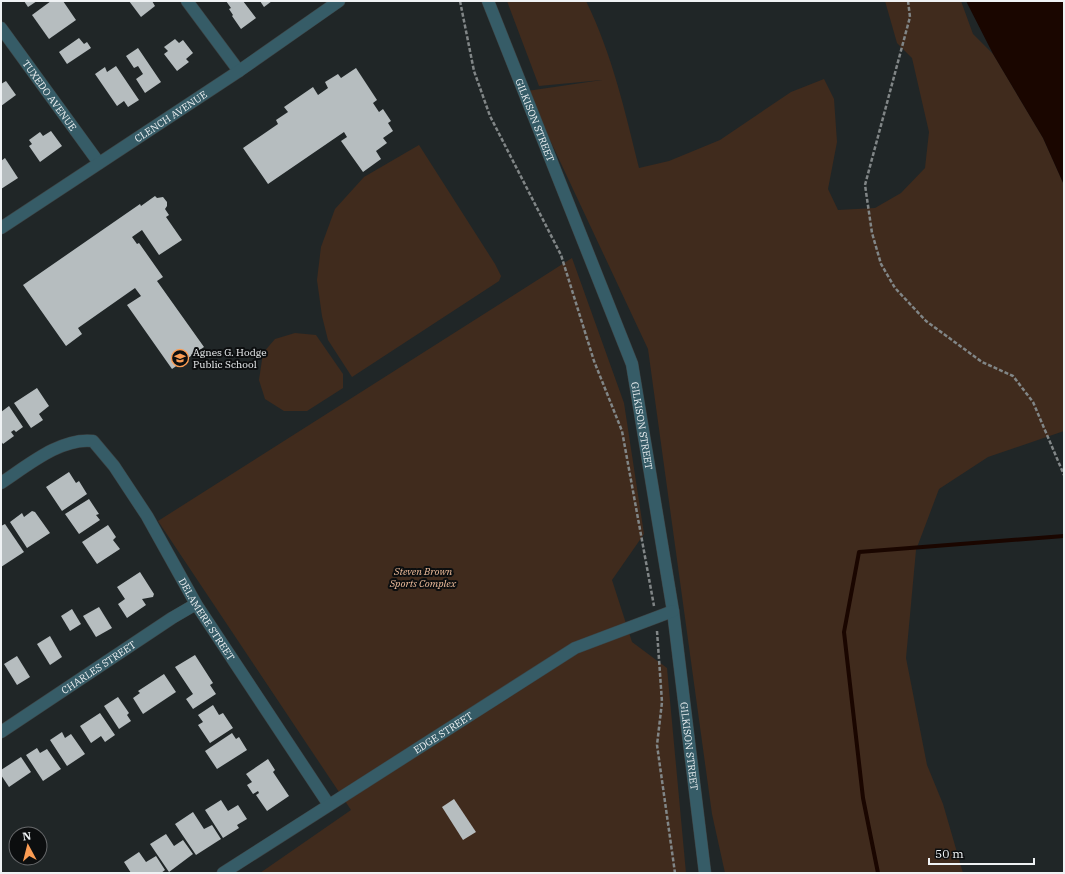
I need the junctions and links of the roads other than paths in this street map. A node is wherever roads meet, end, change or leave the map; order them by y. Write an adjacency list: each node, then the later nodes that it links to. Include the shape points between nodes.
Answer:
1 (187, 1): 5 (street)
2 (339, 1): 5 (street, CLENCH AVENUE)
3 (488, 1): 10 (street, GILKISON STREET, via 632,364)
4 (1, 28): 6 (street, TUXEDO AVENUE)
5 (239, 71): 6 (street, CLENCH AVENUE)
6 (98, 163): 7 (street, CLENCH AVENUE)
7 (1, 228)
8 (1, 483): 9 (street, DELAMERE STREET, via 42,456 66,444 83,439 93,440 114,466 147,516)
9 (196, 604): 11 (street, CHARLES STREET); 12 (street, DELAMERE STREET)
10 (672, 611): 12 (street, EDGE STREET, via 575,648); 14 (street, GILKISON STREET)
11 (1, 732)
12 (329, 805): 13 (street, EDGE STREET)
13 (223, 873)
14 (705, 873)

